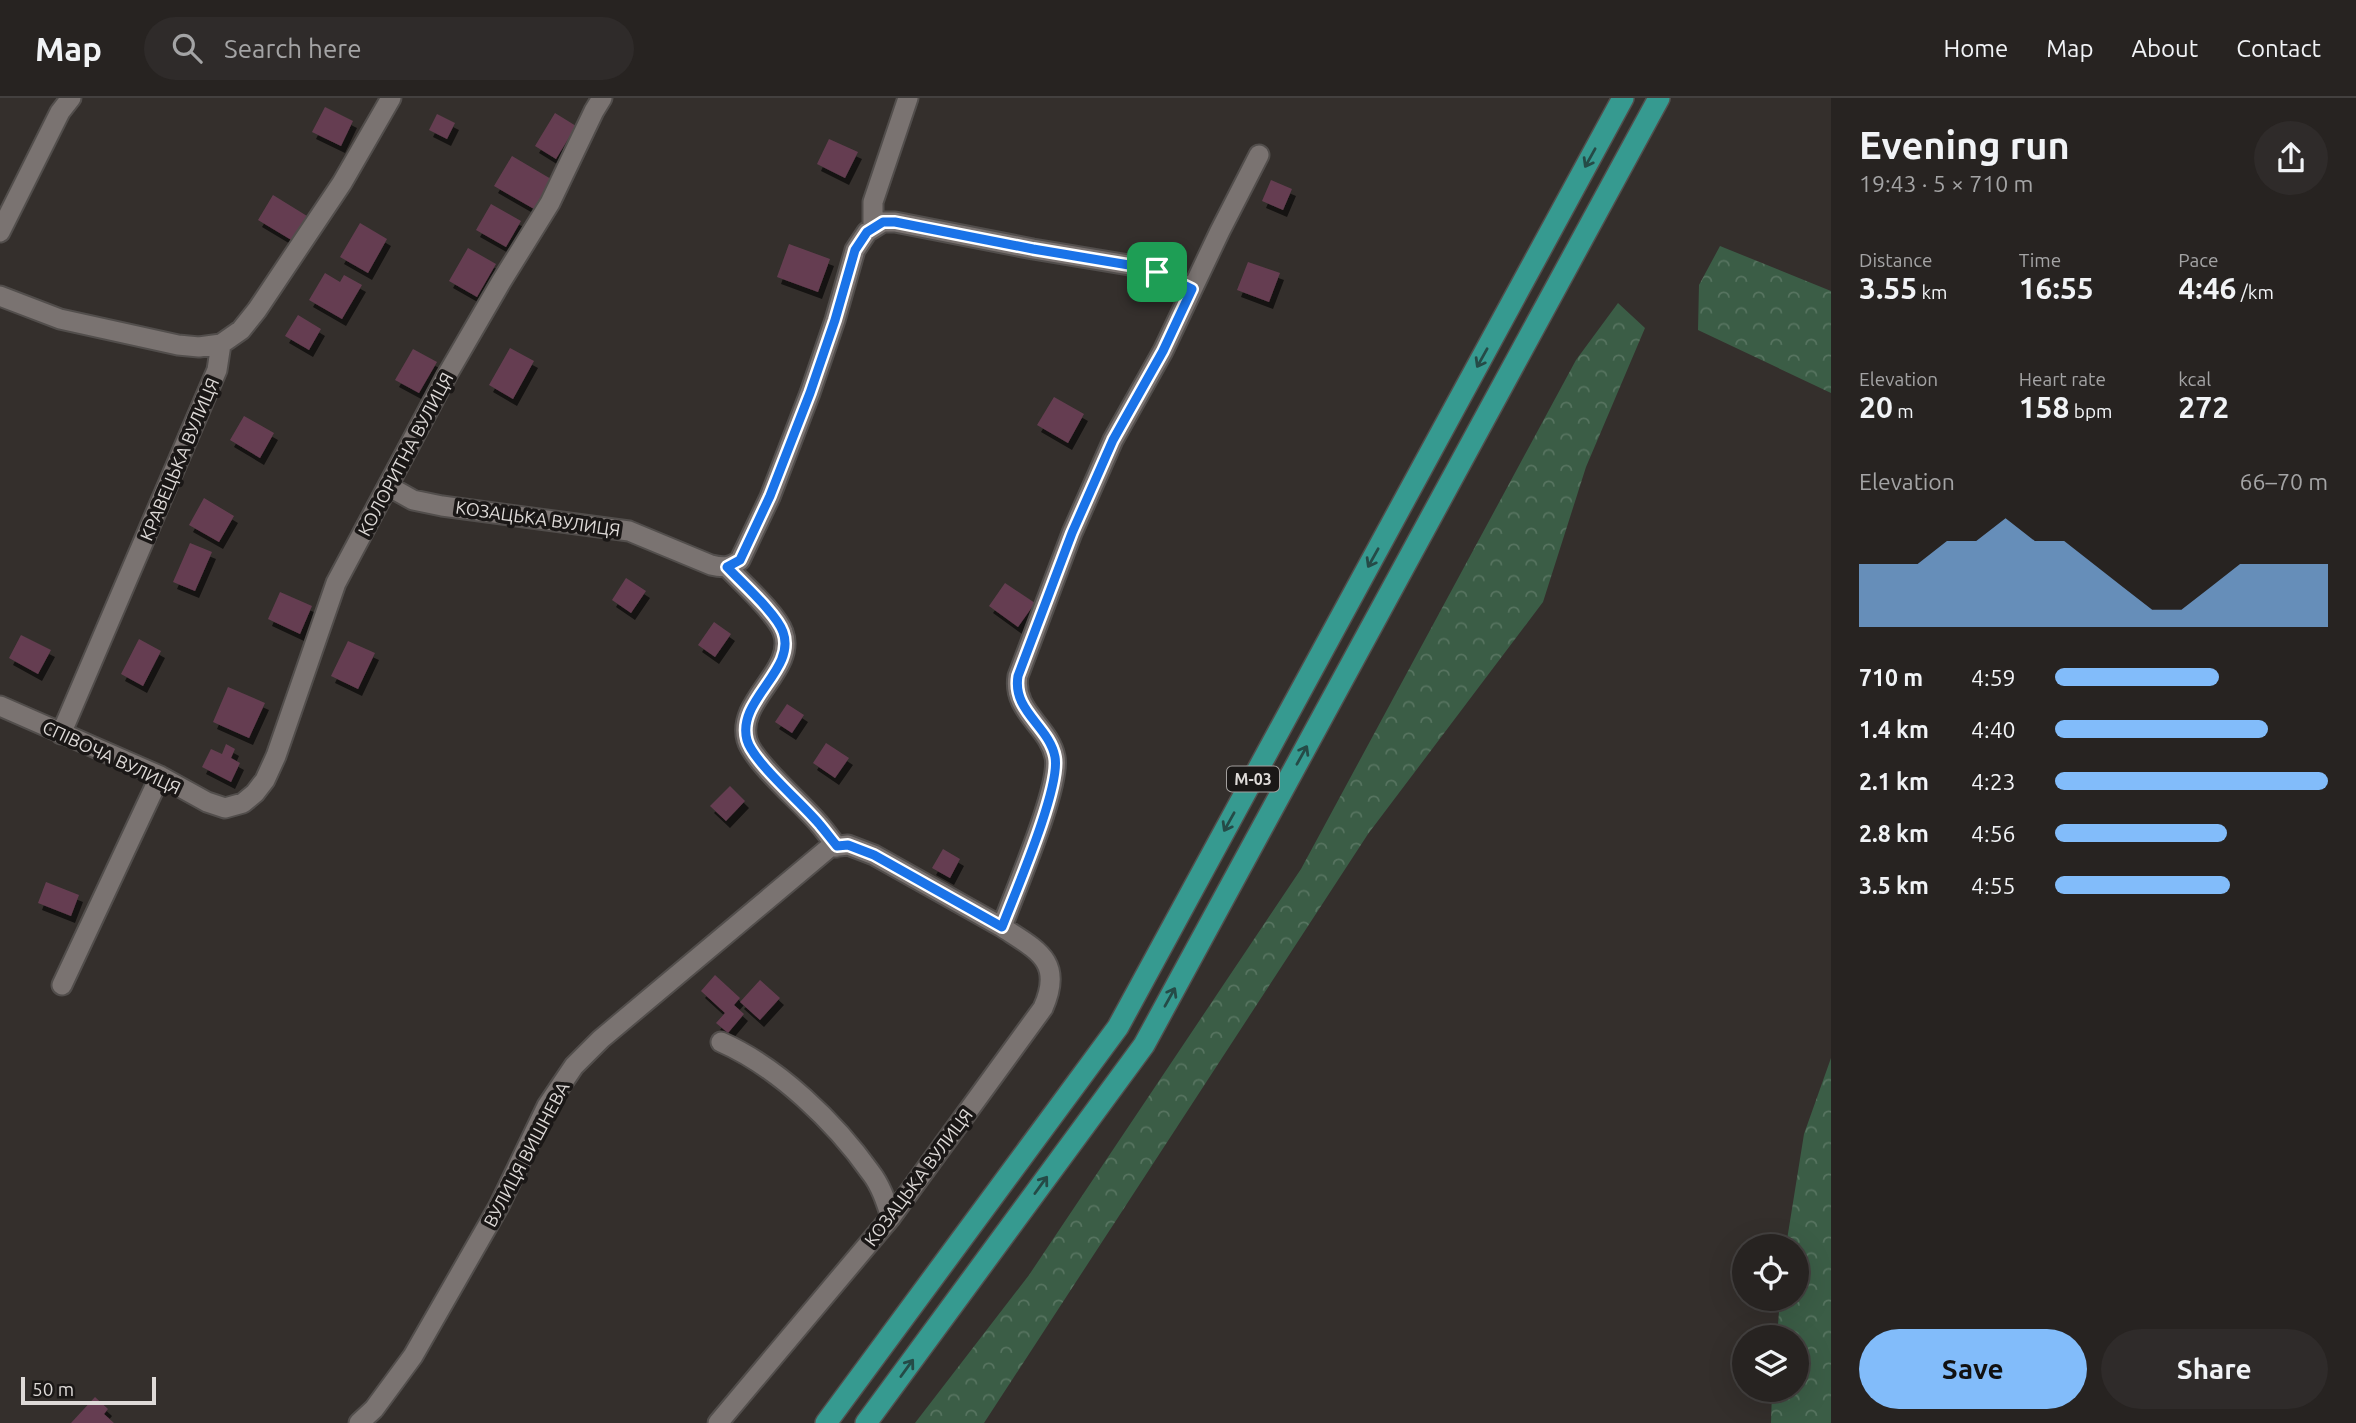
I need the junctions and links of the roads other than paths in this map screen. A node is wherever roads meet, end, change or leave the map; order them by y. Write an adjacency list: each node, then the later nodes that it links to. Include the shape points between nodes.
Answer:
1 (71, 98): 9 (street)
2 (391, 98): 12 (street, via 342,183 257,310 241,330)
3 (602, 98): 13 (street, КОЛОРИТНА ВУЛИЦЯ, via 550,203 447,375)
4 (908, 98): 8 (street, via 873,202)
5 (1623, 98): 26 (highway, М-03, one-way to 26, via 1118,1027)
6 (1659, 98): 27 (highway, М-03, one-way to 6, via 1144,1045)
7 (1259, 155): 10 (street)
8 (873, 228): 10 (street, via 895,222 1129,265); 14 (street, via 855,250 810,393 770,496 740,560)
9 (0, 232)
10 (1192, 289): 20 (street, via 1113,440 1018,676 1019,699 1046,735 1056,768)
11 (0, 296): 12 (street, via 60,319 177,345)
12 (221, 344): 16 (street, КРАВЕЦЬКА ВУЛИЦЯ, via 217,370)
13 (388, 486): 14 (street, КОЗАЦЬКА ВУЛИЦЯ, via 413,500 442,506 629,531 710,565); 18 (street, КОЛОРИТНА ВУЛИЦЯ, via 336,583 265,780 243,803)
14 (727, 567): 19 (street, via 777,621 785,643 783,656 751,709 747,740 755,756)
15 (0, 706): 16 (street, СПІВОЧА ВУЛИЦЯ)
16 (61, 734): 17 (street, СПІВОЧА ВУЛИЦЯ)
17 (160, 776): 18 (street, СПІВОЧА ВУЛИЦЯ); 21 (street)
18 (225, 808)
19 (837, 846): 20 (street, КОЗАЦЬКА ВУЛИЦЯ, via 848,845 874,855); 24 (street, ВУЛИЦЯ ВИШНЕВА, via 808,865 574,1066 547,1106 499,1206 413,1356)
20 (1002, 927): 23 (street, КОЗАЦЬКА ВУЛИЦЯ, via 1045,957 1051,991)
21 (61, 985)
22 (721, 1042): 23 (street, via 745,1052 780,1077 839,1133 873,1174)
23 (891, 1217): 25 (street, КОЗАЦЬКА ВУЛИЦЯ)
24 (359, 1423)
25 (718, 1423)
26 (826, 1423)
27 (866, 1423)

